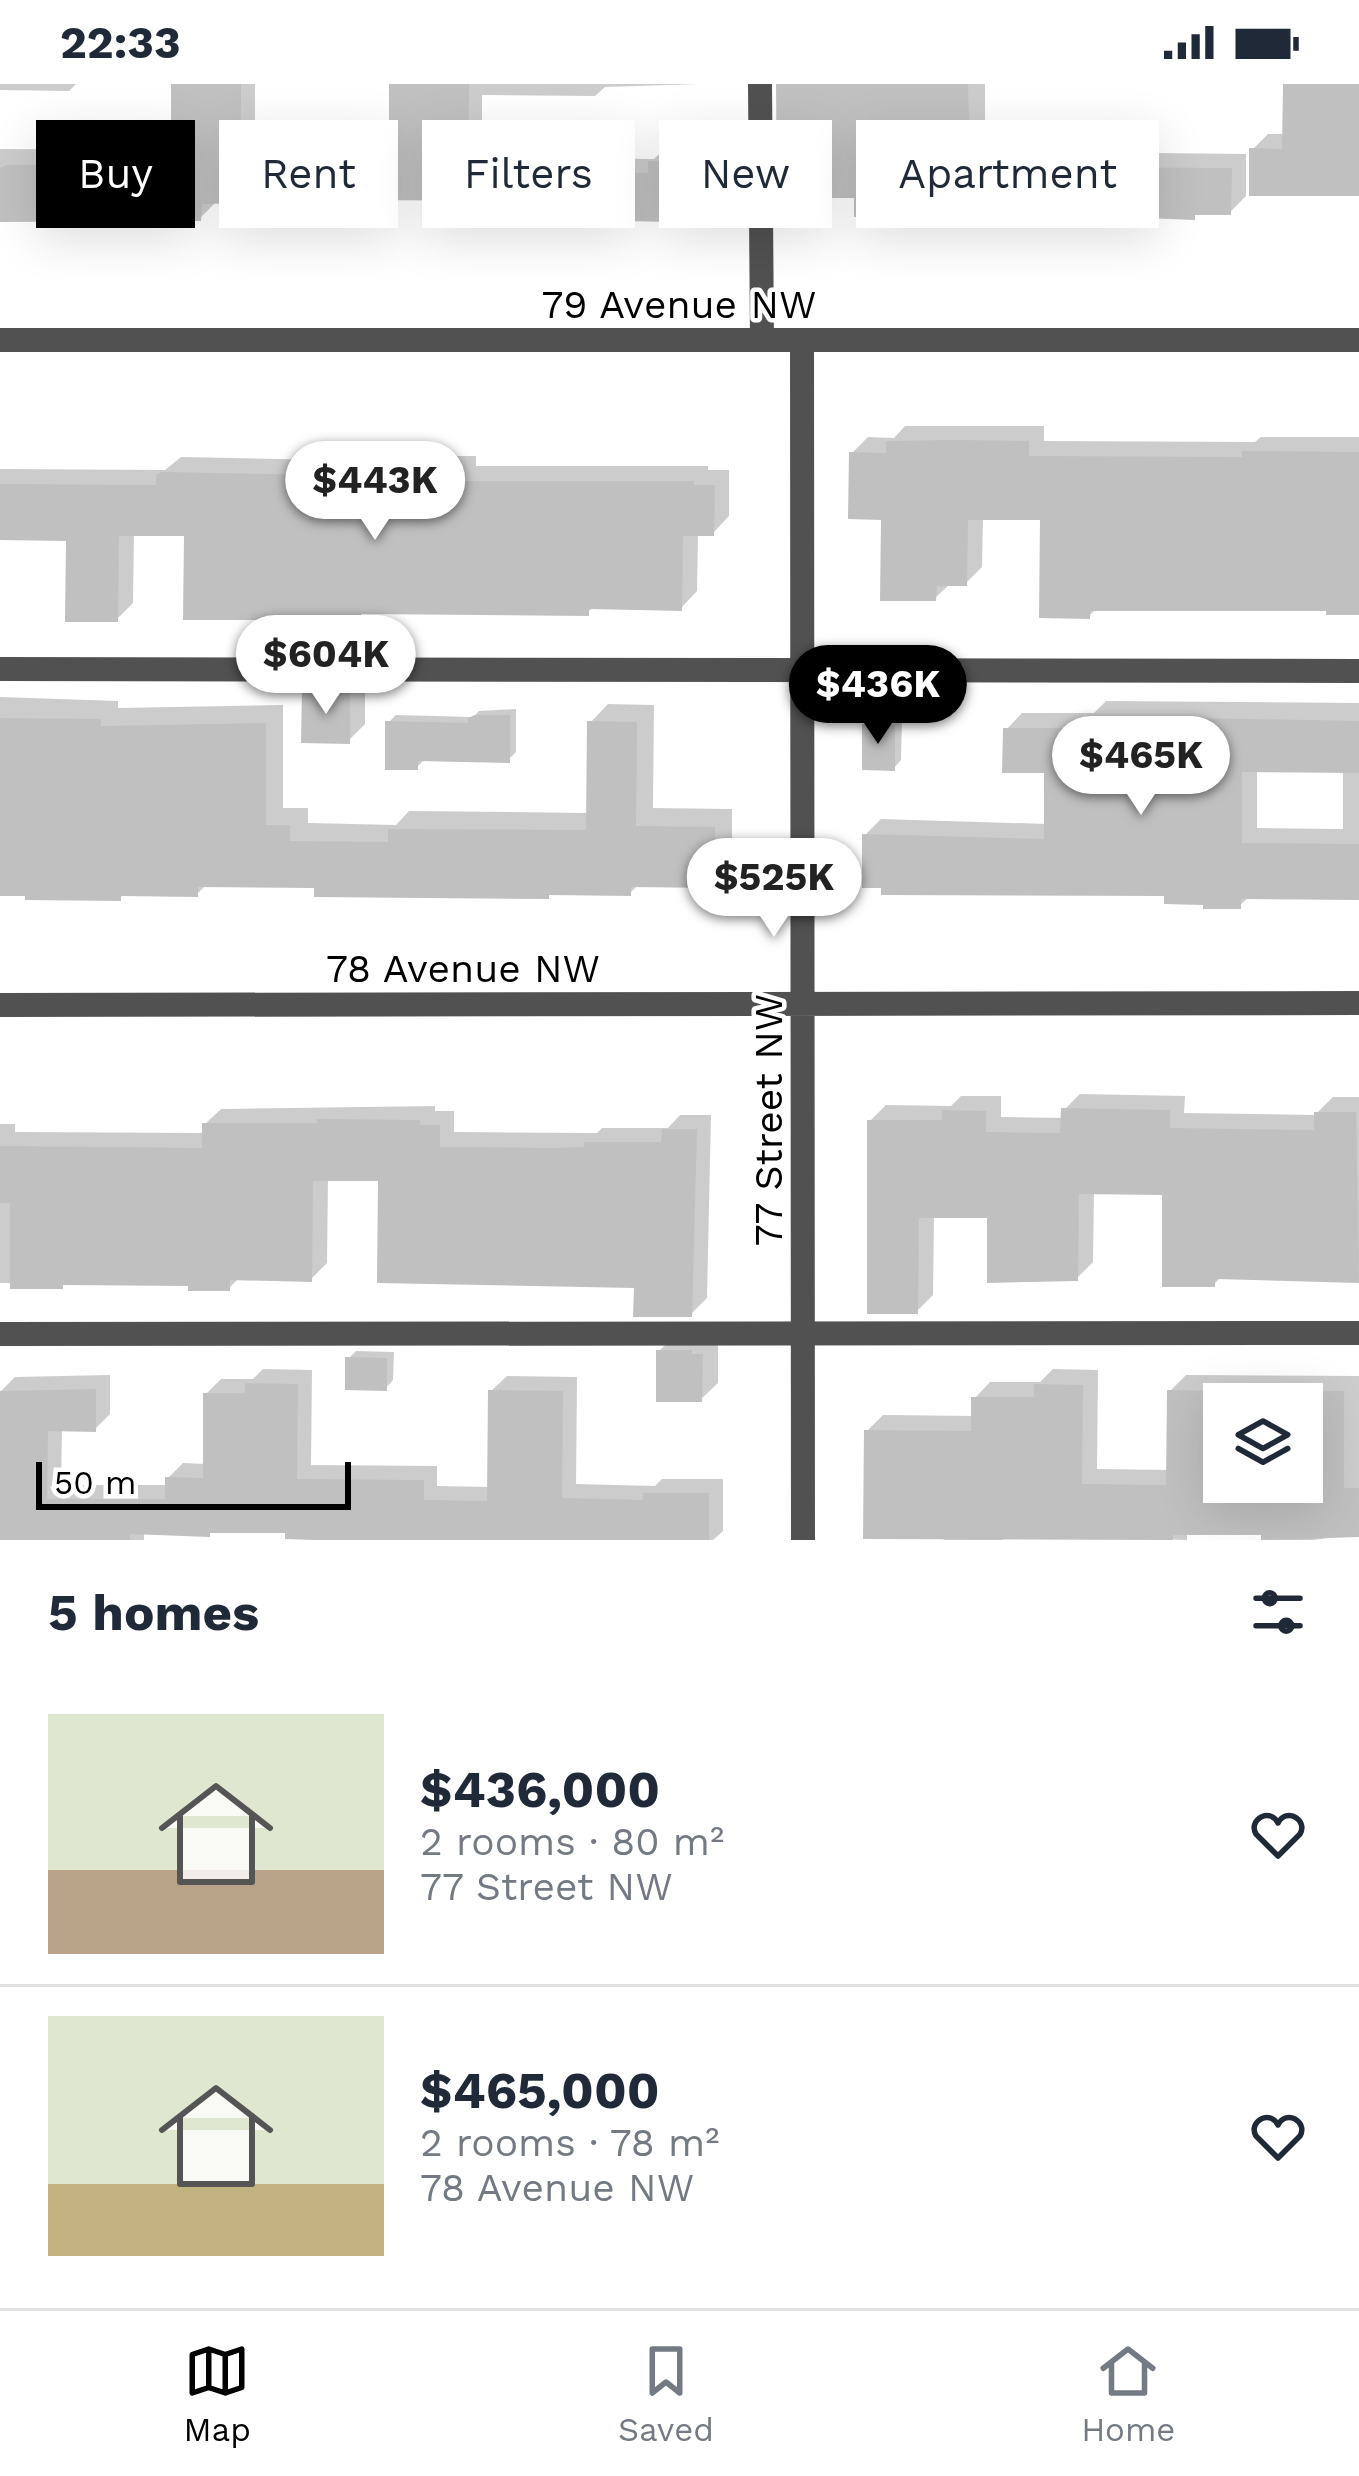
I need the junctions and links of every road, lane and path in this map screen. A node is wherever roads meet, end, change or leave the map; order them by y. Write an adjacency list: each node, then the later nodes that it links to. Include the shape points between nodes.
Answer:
1 (760, 84): 3 (street)
2 (0, 340): 3 (street, 79 Avenue NW)
3 (762, 340): 4 (street, 79 Avenue NW)
4 (802, 340): 5 (street, 79 Avenue NW); 7 (street, 77 Street NW)
5 (1359, 340)
6 (0, 669): 7 (street)
7 (803, 670): 8 (street); 9 (street, 77 Street NW)
8 (1359, 671)
9 (804, 1004): 10 (street, 78 Avenue NW); 11 (street, 78 Avenue NW); 14 (street, 77 Street NW)
10 (1359, 1004)
11 (0, 1005)
12 (1359, 1333): 14 (street)
13 (0, 1334): 14 (street)
14 (804, 1334): 15 (street, 77 Street NW)
15 (803, 1540)

